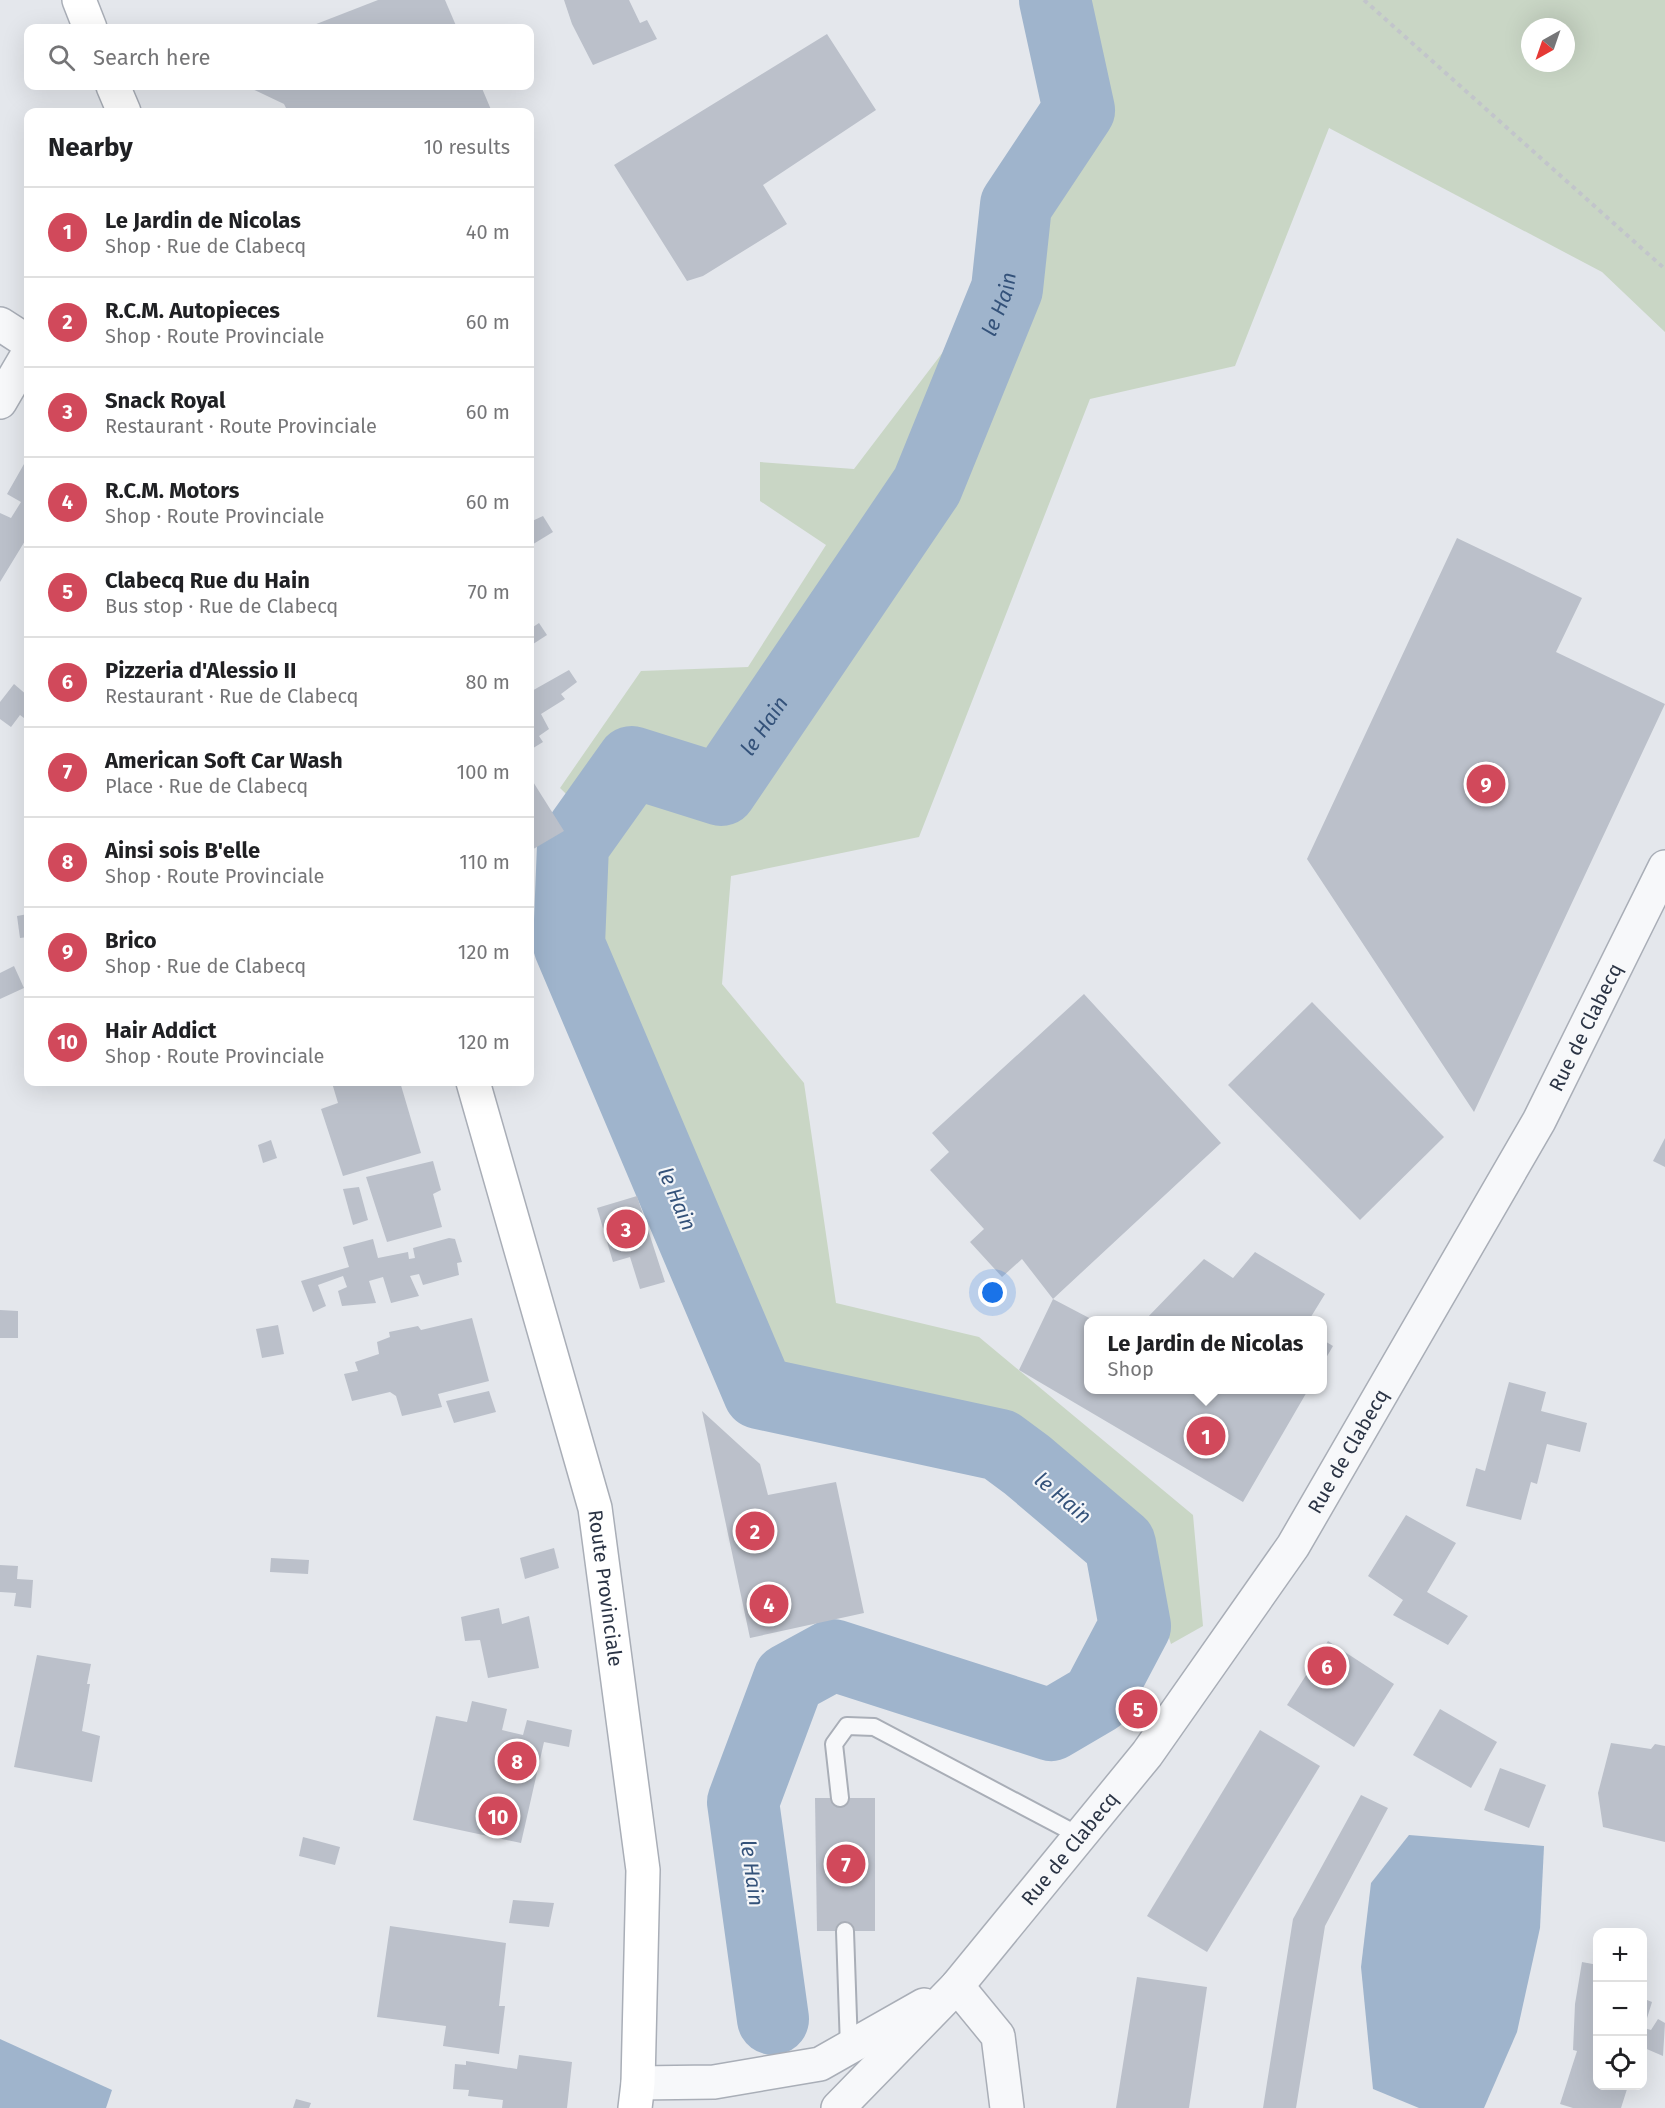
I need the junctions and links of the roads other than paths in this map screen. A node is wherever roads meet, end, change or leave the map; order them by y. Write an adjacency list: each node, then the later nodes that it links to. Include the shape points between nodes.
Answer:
1 (79, 0): 2 (main road)
2 (88, 24)
3 (115, 90): 4 (main road)
4 (122, 108)
5 (0, 324): 6 (street)
6 (24, 339)
7 (24, 361): 8 (street)
8 (0, 402)
9 (1665, 867): 12 (street, Rue de Clabecq, via 1539,1121 1293,1546 1147,1754)
10 (474, 1086): 16 (main road, Route Provinciale, via 596,1508 644,1870)
11 (840, 1798): 12 (lane, via 834,1744 847,1726 874,1728)
12 (1080, 1836): 14 (street, Rue de Clabecq)
13 (845, 1931): 15 (lane)
14 (957, 1986): 15 (street, Rue de Clabecq); 17 (street, Rue de Clabecq); 18 (street, via 998,2036)
15 (849, 2047): 16 (street, Rue de Clabecq, via 820,2064)
16 (637, 2096)
17 (838, 2108)
18 (1007, 2108)

